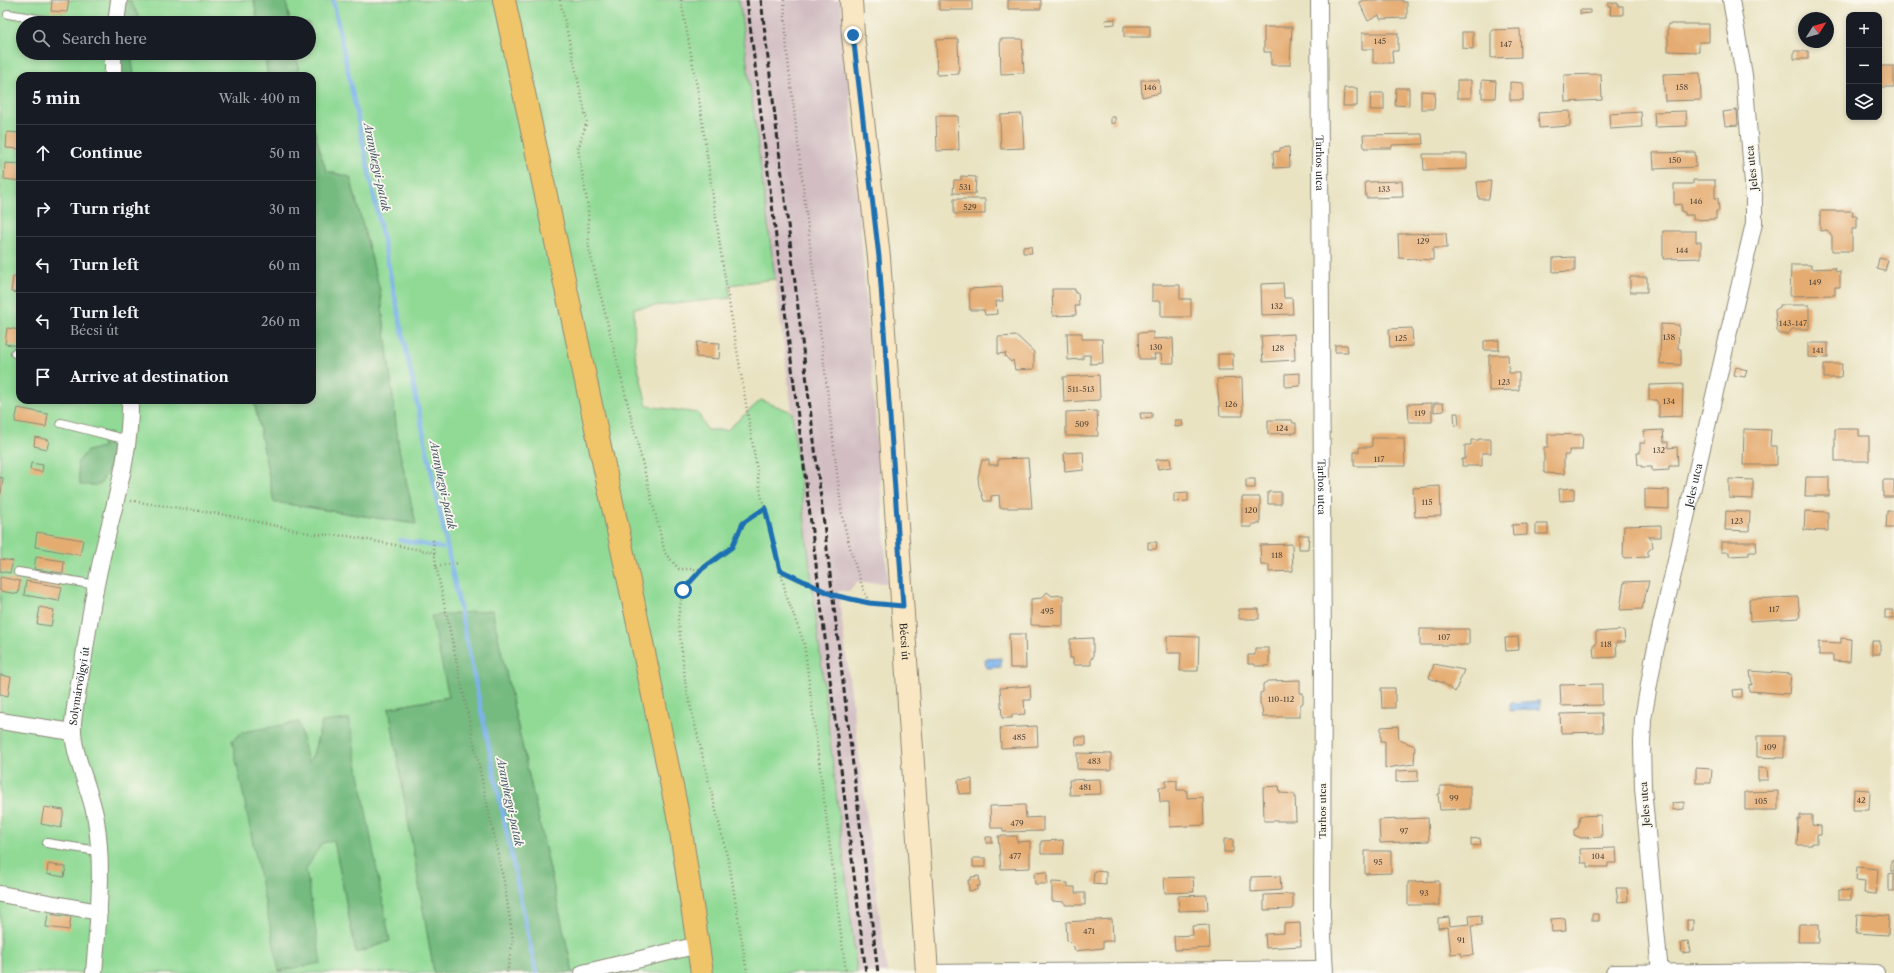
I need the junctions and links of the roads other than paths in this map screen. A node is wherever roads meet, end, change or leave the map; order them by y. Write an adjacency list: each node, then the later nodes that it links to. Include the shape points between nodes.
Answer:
1 (119, 0): 8 (street)
2 (504, 0): 22 (main road, via 680,826)
3 (851, 0): 27 (street, Bécsi út, via 879,257)
4 (1318, 0): 28 (street, Tarhos utca)
5 (1731, 0): 23 (street, Jeles utca, via 1744,75 1754,223 1656,648 1644,719 1643,788)
6 (8, 14): 7 (lane)
7 (20, 16)
8 (117, 16)
9 (113, 60): 10 (street)
10 (113, 72)
11 (130, 404): 13 (street, Solymárvölgyi út, via 131,426)
12 (61, 423): 13 (lane, via 120,438)
13 (128, 443): 15 (street, Solymárvölgyi út)
14 (18, 572): 15 (lane)
15 (97, 585): 17 (street, Solymárvölgyi út)
16 (0, 721): 17 (street)
17 (73, 732): 19 (street, Solymárvölgyi út, via 93,805)
18 (48, 843): 19 (lane)
19 (98, 851): 21 (street, Solymárvölgyi út)
20 (0, 894): 21 (street)
21 (99, 912): 24 (street, Solymárvölgyi út)
22 (698, 945): 25 (street); 26 (main road)
23 (1660, 972): 29 (street); 30 (street)
24 (94, 973)
25 (583, 973)
26 (702, 973)
27 (927, 973): 28 (street, via 1318,970)
28 (1323, 973)
29 (1614, 973)
30 (1876, 973)

